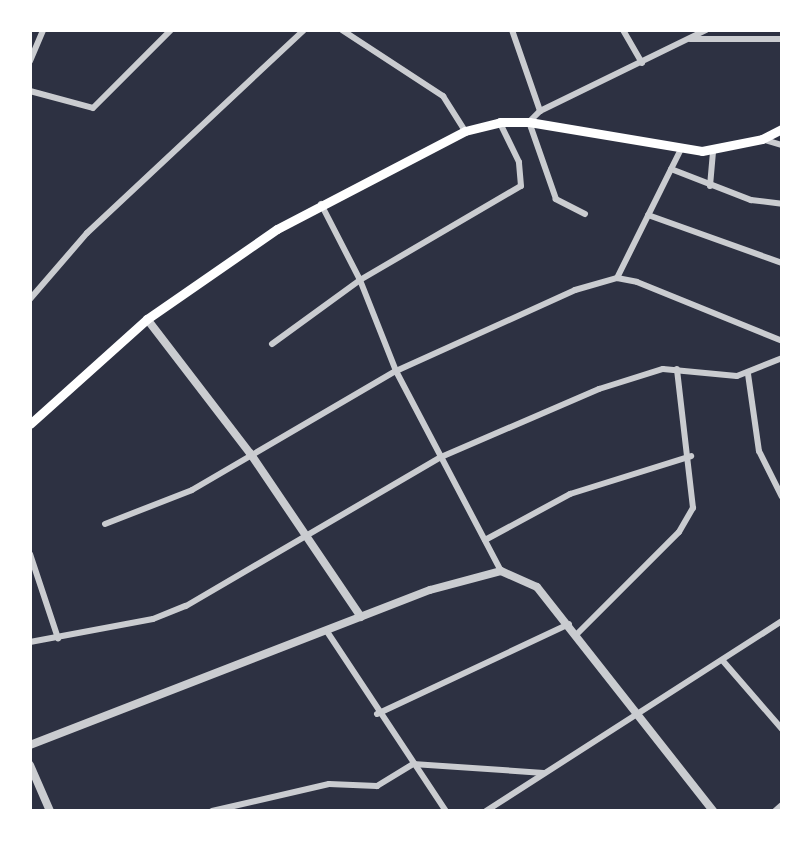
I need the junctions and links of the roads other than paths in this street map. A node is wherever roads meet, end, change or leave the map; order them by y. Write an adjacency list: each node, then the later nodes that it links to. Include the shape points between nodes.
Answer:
1 (43, 30): 10 (street)
2 (171, 30): 12 (street, via 93,108)
3 (304, 30): 31 (street, via 87,233)
4 (342, 30): 17 (street, via 443,96)
5 (512, 30): 13 (street)
6 (623, 30): 11 (street)
7 (706, 30): 8 (street)
8 (689, 39): 9 (street); 11 (street)
9 (782, 39)
10 (30, 61)
11 (642, 63): 13 (street)
12 (30, 91)
13 (540, 111): 15 (street)
14 (500, 122): 15 (main road); 17 (main road); 30 (street, via 519,162 521,186)
15 (529, 122): 20 (main road); 26 (street, via 556,199)
16 (782, 129): 18 (main road)
17 (465, 131): 24 (main road)
18 (762, 139): 19 (street); 21 (main road)
19 (782, 145)
20 (681, 149): 21 (main road); 22 (street)
21 (713, 150): 23 (street)
22 (671, 169): 23 (street); 27 (street)
23 (710, 186): 25 (street)
24 (321, 204): 30 (street); 32 (main road)
25 (782, 204)
26 (585, 214)
27 (648, 215): 28 (street); 29 (street)
28 (782, 263)
29 (617, 278): 33 (street); 37 (street, via 575,290)
30 (360, 280): 34 (street); 37 (street)
31 (30, 299)
32 (147, 319): 39 (main road); 40 (street)
33 (782, 341)
34 (272, 344)
35 (782, 358): 38 (street)
36 (677, 369): 38 (street); 41 (street); 42 (street, via 648,371 599,389)
37 (396, 371): 40 (street); 42 (street)
38 (748, 374): 43 (street, via 759,451)
39 (30, 424)
40 (250, 453): 44 (street, via 192,490); 45 (street)
41 (691, 456): 46 (street, via 570,494); 53 (street, via 695,498 689,517)
42 (441, 457): 45 (street); 46 (street)
43 (782, 497)
44 (105, 524)
45 (310, 537): 49 (street); 54 (street, via 186,606)
46 (485, 540): 48 (street)
47 (30, 554): 54 (street)
48 (501, 571): 49 (street); 51 (street, via 527,579)
49 (361, 617): 52 (street)
50 (782, 621): 56 (street)
51 (569, 624): 53 (street); 57 (street)
52 (328, 633): 57 (street); 60 (street, via 208,673)
53 (577, 634): 58 (street)
54 (58, 638): 55 (street)
55 (30, 642)
56 (723, 661): 58 (street); 59 (street)
57 (377, 714): 61 (street)
58 (641, 717): 63 (street); 69 (street)
59 (782, 729)
60 (30, 745)
61 (413, 764): 63 (street); 66 (street, via 377,786 329,784); 67 (street)
62 (30, 765): 65 (street)
63 (544, 773): 68 (street)
64 (782, 805): 70 (street)
65 (50, 811)
66 (212, 811)
67 (446, 811)
68 (486, 811)
69 (713, 811)
70 (775, 811)

